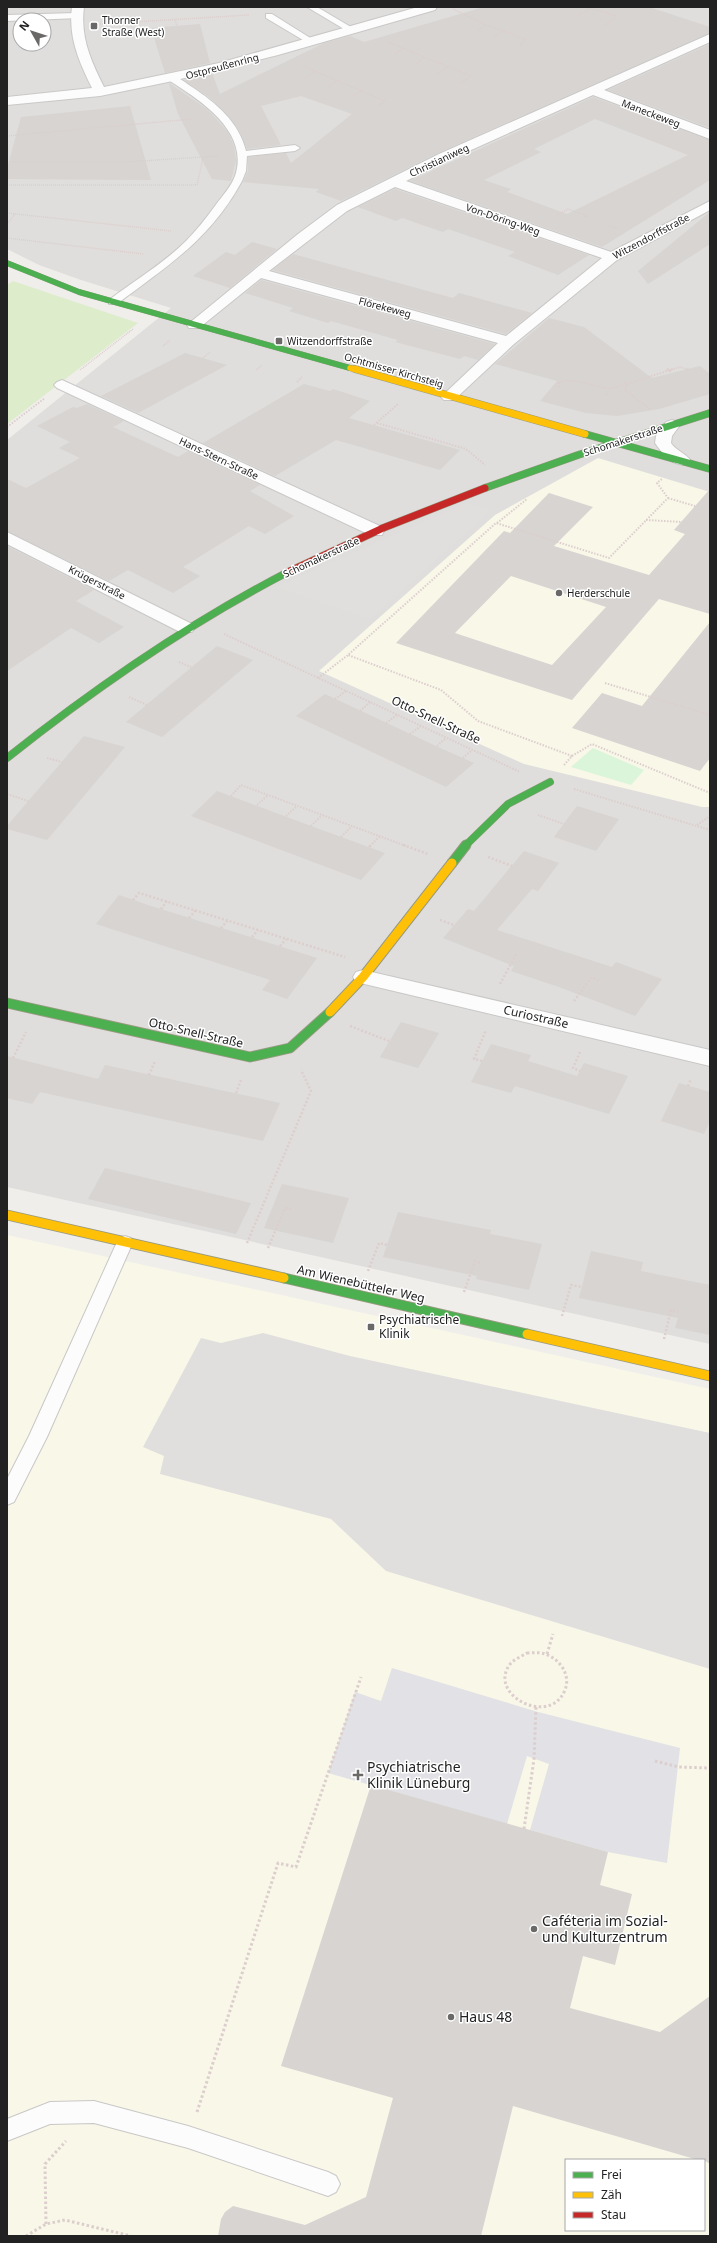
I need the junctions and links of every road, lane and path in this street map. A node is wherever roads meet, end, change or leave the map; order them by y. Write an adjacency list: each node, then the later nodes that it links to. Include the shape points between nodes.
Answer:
1 (311, 7): 18 (lane)
2 (432, 7): 18 (street, Ostpreußenring)
3 (449, 7): 15 (path)
4 (585, 7): 5 (path)
5 (590, 9): 8 (path); 16 (path, via 617,16)
6 (77, 12): 11 (lane); 40 (street, via 76,36)
7 (256, 15): 10 (path)
8 (578, 15)
9 (269, 16): 23 (lane)
10 (220, 17): 12 (path); 13 (path)
11 (7, 18)
12 (175, 20): 14 (path); 17 (path)
13 (222, 21)
14 (98, 24)
15 (486, 25): 19 (path); 20 (path)
16 (605, 25)
17 (177, 26)
18 (356, 29): 23 (street, Ostpreußenring); 25 (path)
19 (478, 30)
20 (502, 32): 21 (path); 24 (path, via 525,39)
21 (494, 36)
22 (710, 38): 38 (street, Christianiweg)
23 (311, 41): 26 (street, Ostpreußenring)
24 (520, 47)
25 (402, 48): 27 (path); 28 (path)
26 (278, 50): 31 (path); 34 (street, Ostpreußenring)
27 (395, 54)
28 (424, 57): 29 (path); 30 (path)
29 (416, 64)
30 (448, 67): 32 (path); 36 (path, via 471,76)
31 (315, 72): 33 (path); 35 (path)
32 (437, 74)
33 (306, 77)
34 (173, 79): 40 (street, Ostpreußenring); 44 (lane, via 203,98)
35 (336, 81): 37 (path); 39 (path)
36 (460, 84)
37 (329, 87)
38 (592, 90): 45 (street, Maneckeweg); 59 (street, Christianiweg)
39 (362, 91): 41 (path); 43 (path, via 385,101)
40 (100, 92): 42 (street, Ostpreußenring)
41 (352, 96)
42 (7, 101)
43 (378, 106)
44 (222, 116): 46 (path); 48 (lane, via 234,134)
45 (710, 135)
46 (7, 136)
47 (295, 148): 48 (lane)
48 (242, 154): 49 (path); 77 (lane, via 241,170 236,184 198,234)
49 (203, 158): 50 (path); 60 (path, via 197,185)
50 (167, 161): 54 (path); 55 (path)
51 (7, 162): 52 (path)
52 (32, 162): 53 (path); 58 (path)
53 (78, 162): 54 (path); 56 (path)
54 (126, 162): 57 (path)
55 (167, 164)
56 (75, 165)
57 (123, 166)
58 (29, 167)
59 (394, 182): 74 (street, Von-Döring-Weg); 76 (street, Christianiweg, via 342,208)
60 (7, 186)
61 (710, 205): 74 (street, Witzendorffstraße)
62 (7, 213): 63 (path)
63 (15, 214): 64 (path); 67 (path)
64 (45, 217): 65 (path); 66 (path)
65 (42, 222)
66 (89, 222): 68 (path); 69 (path)
67 (7, 224)
68 (87, 225)
69 (134, 227): 70 (path); 71 (path, via 172,231)
70 (130, 230)
71 (167, 237)
72 (7, 238): 73 (path)
73 (145, 254)
74 (612, 257): 79 (street, Witzendorffstraße)
75 (7, 263): 77 (street, Ochtmisser Kirchsteig, via 44,280)
76 (260, 273): 78 (street, Christianiweg); 79 (street, Flörekeweg)
77 (113, 302): 78 (street, Ochtmisser Kirchsteig)
78 (194, 325): 92 (street, Ochtmisser Kirchsteig)
79 (509, 341): 92 (street, Witzendorffstraße)
80 (668, 370): 81 (path, via 680,367); 82 (path); 90 (path, via 627,384)
81 (689, 370)
82 (671, 372)
83 (625, 382): 87 (path)
84 (62, 384): 110 (street, Hans-Stern-Straße)
85 (559, 387): 86 (path, via 559,382 572,379 590,382)
86 (598, 388): 88 (path); 89 (path)
87 (619, 388): 89 (path); 90 (path)
88 (596, 390)
89 (610, 390): 91 (path)
90 (625, 390): 96 (path)
91 (606, 395)
92 (449, 397): 100 (street, Ochtmisser Kirchsteig)
93 (402, 401): 95 (path)
94 (710, 413): 96 (street, Schomakerstraße)
95 (377, 423): 97 (path); 98 (path)
96 (672, 425): 100 (street, Schomakerstraße); 101 (street, Schomakerstraße, via 664,436 663,443 670,452)
97 (374, 426)
98 (432, 440): 99 (path); 102 (path, via 466,449)
99 (430, 441)
100 (615, 443): 101 (street, Ochtmisser Kirchsteig); 110 (street, Schomakerstraße, via 503,481)
101 (683, 461): 103 (street, Ochtmisser Kirchsteig); 104 (path, via 657,483)
102 (490, 469)
103 (710, 469)
104 (668, 498): 106 (path); 107 (path)
105 (527, 499): 109 (path)
106 (695, 506)
107 (646, 520): 108 (path); 112 (path, via 609,558)
108 (682, 522)
109 (496, 523): 112 (path); 115 (path)
110 (376, 531): 114 (street, Schomakerstraße, via 282,574)
111 (7, 537): 114 (street, Krügerstraße)
112 (584, 550): 113 (path)
113 (579, 554)
114 (191, 625): 116 (path, Otto-Snell-Straße); 131 (street, Schomakerstraße, via 62,714)
115 (348, 655): 116 (path); 128 (path, via 441,690 478,721)
116 (318, 678): 118 (path, Otto-Snell-Straße)
117 (605, 683): 123 (path)
118 (346, 691): 119 (path); 120 (path, Otto-Snell-Straße)
119 (335, 699)
120 (370, 702): 121 (path); 122 (path, Otto-Snell-Straße)
121 (360, 711)
122 (397, 714): 124 (path); 125 (path, Otto-Snell-Straße)
123 (710, 715)
124 (386, 723)
125 (421, 726): 126 (path); 127 (path, Otto-Snell-Straße)
126 (410, 734)
127 (446, 738): 129 (path); 130 (path, Otto-Snell-Straße)
128 (542, 745)
129 (437, 746)
130 (472, 750): 133 (path); 134 (path, Otto-Snell-Straße)
131 (9, 755)
132 (572, 756): 135 (path, via 592,744)
133 (463, 758)
134 (550, 782): 145 (path); 152 (street, Otto-Snell-Straße, via 508,804)
135 (710, 793)
136 (7, 794): 139 (path)
137 (268, 795): 138 (path, via 241,785); 140 (path); 141 (path)
138 (231, 796)
139 (28, 801)
140 (257, 805)
141 (297, 806): 142 (path); 143 (path)
142 (322, 815): 146 (path); 147 (path)
143 (286, 816)
144 (710, 816): 145 (path)
145 (696, 825): 148 (path)
146 (311, 826)
147 (352, 826): 149 (path); 150 (path)
148 (710, 830)
149 (380, 836): 151 (path); 152 (path)
150 (341, 837)
151 (369, 847)
152 (451, 863): 165 (street, Otto-Snell-Straße)
153 (133, 900): 154 (path, via 140,893)
154 (167, 901): 155 (path); 156 (path)
155 (161, 909)
156 (196, 910): 157 (path); 158 (path)
157 (189, 918)
158 (228, 920): 159 (path); 160 (path)
159 (221, 928)
160 (258, 930): 161 (path); 162 (path)
161 (252, 937)
162 (286, 939): 163 (path); 165 (path)
163 (280, 946)
164 (517, 953): 168 (path)
165 (367, 971): 168 (street, Curiostraße); 170 (street, Otto-Snell-Straße)
166 (601, 982): 171 (path, via 592,977)
167 (7, 1003): 169 (street, Otto-Snell-Straße)
168 (492, 1007): 171 (street, Curiostraße); 176 (path, via 474,1059)
169 (37, 1010): 173 (street, Otto-Snell-Straße, via 250,1057); 174 (path)
170 (324, 1017): 172 (path); 173 (street, Otto-Snell-Straße)
171 (558, 1022): 175 (street, Curiostraße)
172 (389, 1041)
173 (290, 1048): 182 (path, via 311,1091)
174 (13, 1058)
175 (710, 1058)
176 (482, 1061)
177 (291, 1209): 183 (path, via 285,1208)
178 (7, 1215): 179 (street, Am Wienebütteler Weg)
179 (125, 1242): 182 (street, Am Wienebütteler Weg); 191 (lane, via 38,1437)
180 (387, 1245): 185 (path, via 379,1243)
181 (481, 1262): 187 (path, via 475,1261)
182 (236, 1268): 183 (street, Am Wienebütteler Weg)
183 (257, 1272): 185 (street, Am Wienebütteler Weg)
184 (582, 1287): 188 (path, via 571,1284)
185 (358, 1295): 187 (street, Am Wienebütteler Weg)
186 (679, 1312): 189 (path, via 671,1310)
187 (456, 1318): 188 (street, Am Wienebütteler Weg)
188 (555, 1341): 189 (street, Am Wienebütteler Weg)
189 (657, 1364): 190 (street, Am Wienebütteler Weg)
190 (710, 1376)
191 (7, 1497)
192 (553, 1634): 193 (path)
193 (547, 1654): 195 (path, via 563,1667 567,1686 556,1701 547,1706); 195 (path, via 527,1653 511,1662 506,1669 506,1686 511,1695 526,1705)
194 (361, 1677): 201 (path, via 296,1867 278,1863)
195 (536, 1707): 198 (path, via 534,1759)
196 (655, 1761): 197 (path, via 679,1767)
197 (710, 1768)
198 (524, 1829)
199 (94, 2112): 200 (lane, via 50,2113); 201 (lane); 203 (path, via 45,2164)
200 (7, 2130)
201 (188, 2137): 202 (lane)
202 (328, 2184)
203 (46, 2224): 204 (path); 205 (path, via 65,2220)
204 (26, 2236)
205 (131, 2236)

